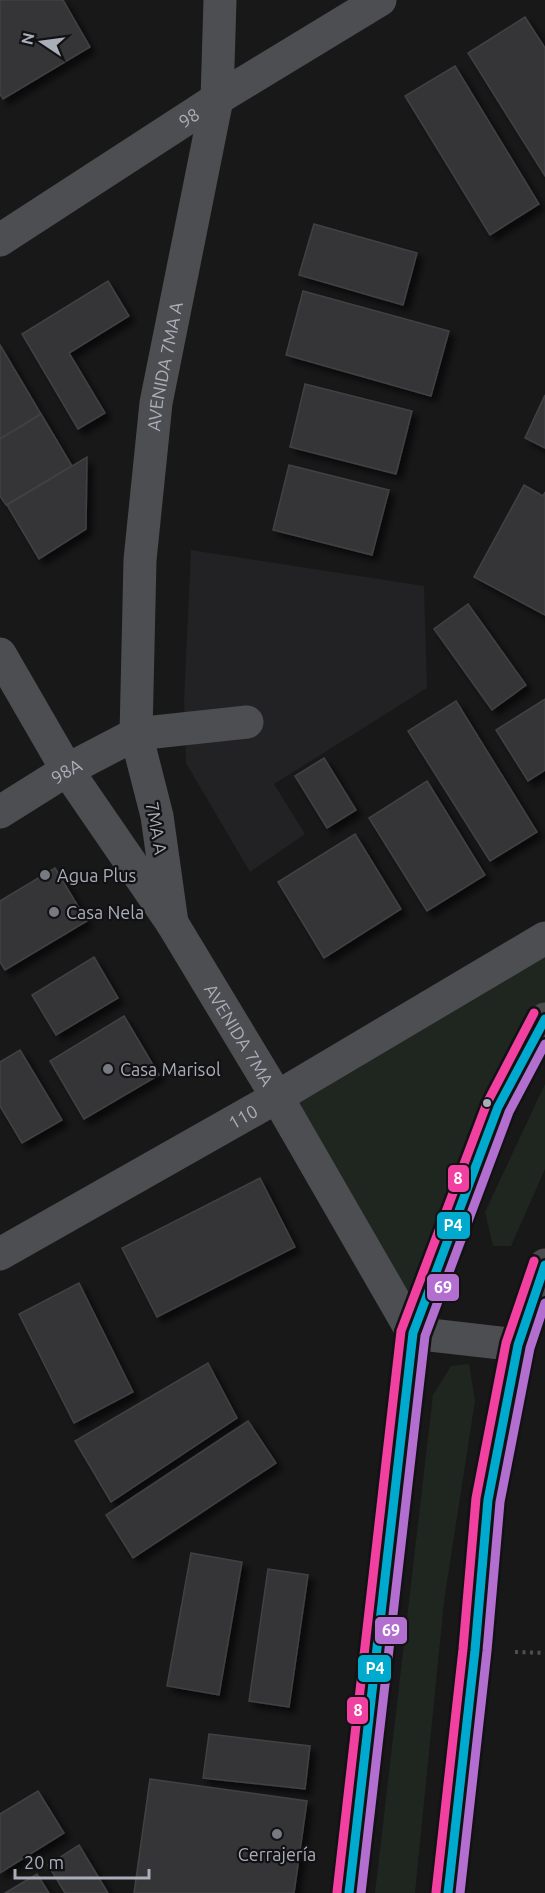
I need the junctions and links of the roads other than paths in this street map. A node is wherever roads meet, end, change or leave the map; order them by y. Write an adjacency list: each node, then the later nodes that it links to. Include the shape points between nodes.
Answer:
1 (220, 0): 3 (street, AVENIDA 7MA A)
2 (380, 0): 3 (street, 98)
3 (217, 99): 4 (street, 98); 7 (street, AVENIDA 7MA A, via 156,403 140,560)
4 (0, 240)
5 (0, 654): 8 (street, AVENIDA 7MA)
6 (247, 722): 7 (street)
7 (136, 734): 8 (street, 98A); 10 (street, 7MA A, via 157,816)
8 (68, 770): 9 (street, 98A); 10 (street, AVENIDA 7MA)
9 (0, 812)
10 (172, 923): 13 (street, AVENIDA 7MA)
11 (545, 938): 13 (street, 110)
12 (545, 1019): 16 (main road, via 498,1107)
13 (278, 1097): 14 (street, 110); 16 (street, AVENIDA 7MA)
14 (0, 1254)
15 (544, 1270): 17 (main road)
16 (413, 1333): 17 (street); 18 (main road)
17 (518, 1345): 19 (main road, via 488,1500)
18 (349, 1893)
19 (448, 1893)

